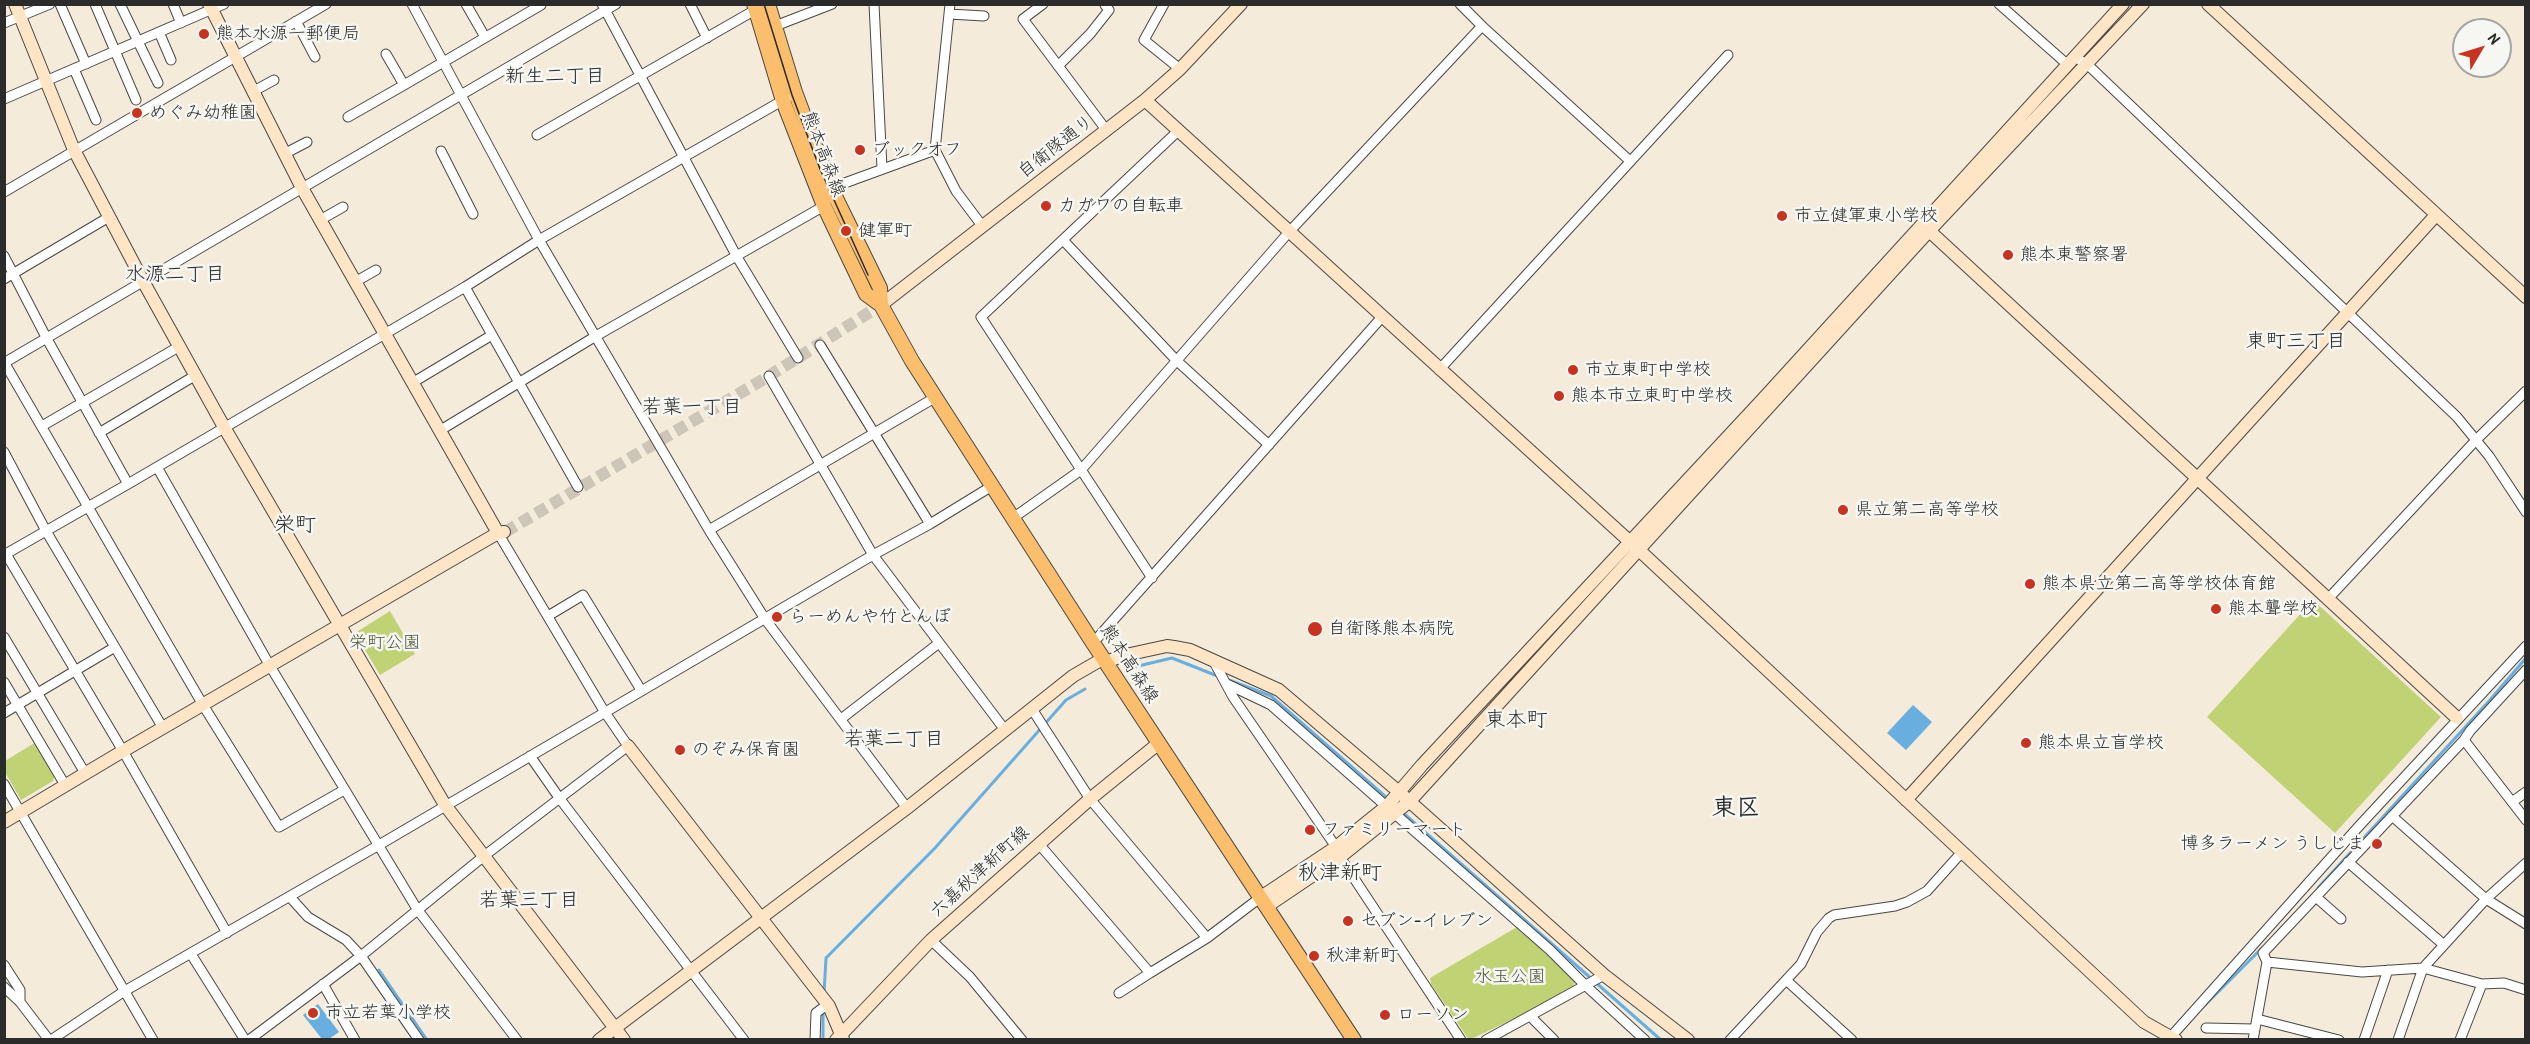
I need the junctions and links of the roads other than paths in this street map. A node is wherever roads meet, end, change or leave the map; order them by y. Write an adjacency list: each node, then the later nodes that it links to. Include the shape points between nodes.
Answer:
1 (15, 4): 30 (street)
2 (50, 4): 30 (street)
3 (60, 4): 48 (street)
4 (95, 4): 40 (street)
5 (120, 4): 39 (street)
6 (173, 4): 33 (street)
7 (224, 4): 26 (street)
8 (326, 4): 31 (street)
9 (412, 4): 47 (street)
10 (616, 4): 27 (street)
11 (690, 4): 38 (street)
12 (832, 4): 35 (street)
13 (874, 4): 77 (street)
14 (1043, 4): 50 (street, via 1023,19)
15 (1164, 4): 52 (street, via 1144,40)
16 (1240, 4): 52 (street, 自衛隊通り)
17 (1461, 4): 34 (street)
18 (1999, 4): 46 (street)
19 (2123, 4): 46 (street)
20 (2143, 4): 49 (street)
21 (2208, 4): 84 (street)
22 (468, 5): 37 (street)
23 (540, 5): 37 (street)
24 (1105, 5): 50 (street, via 1109,10)
25 (759, 6): 35 (main road, 熊本高森線); 38 (street)
26 (210, 7): 33 (street); 43 (street)
27 (603, 8): 53 (street); 60 (street)
28 (950, 9): 29 (street); 72 (street)
29 (984, 16)
30 (21, 18): 32 (street); 55 (street)
31 (296, 21): 43 (street); 44 (street)
32 (4, 23)
33 (181, 23): 36 (street)
34 (1482, 26): 76 (street); 89 (street)
35 (768, 29): 59 (main road, 熊本高森線); 64 (main road, 熊本高森線)
36 (159, 32): 39 (street); 45 (street)
37 (485, 37): 47 (street)
38 (707, 38): 53 (street)
39 (137, 42): 40 (street); 56 (street)
40 (116, 52): 48 (street); 62 (street)
41 (386, 54): 57 (street)
42 (1728, 55): 76 (street)
43 (234, 57): 58 (street); 71 (street)
44 (315, 57)
45 (171, 60)
46 (2072, 61): 49 (street); 88 (street)
47 (444, 62): 57 (street); 60 (street)
48 (86, 64): 51 (street)
49 (2088, 65): 88 (street); 101 (street)
50 (1058, 66): 67 (street)
51 (74, 69): 55 (street); 66 (street)
52 (1180, 69): 63 (street, 自衛隊通り)
53 (640, 78): 69 (street); 75 (street)
54 (273, 80): 58 (street)
55 (47, 81): 61 (street); 71 (street)
56 (158, 83)
57 (404, 85): 65 (street)
58 (252, 92): 74 (street)
59 (795, 92): 64 (street); 79 (main road, 熊本高森線)
60 (462, 95): 78 (street); 90 (street)
61 (4, 99)
62 (136, 100)
63 (1145, 100): 67 (street, 自衛隊通り); 68 (street)
64 (783, 101): 75 (street); 81 (main road, 熊本高森線)
65 (348, 117)
66 (96, 120)
67 (1107, 131): 87 (street, 自衛隊通り)
68 (1178, 131): 89 (street); 91 (street)
69 (537, 135)
70 (307, 142): 74 (street)
71 (74, 150): 80 (street); 85 (street)
72 (934, 150): 77 (street); 87 (street, via 956,191)
73 (441, 152): 83 (street)
74 (284, 154): 78 (street)
75 (683, 157): 90 (street); 93 (street)
76 (1630, 161): 112 (street)
77 (882, 168): 79 (street)
78 (302, 188): 86 (street); 96 (street)
79 (831, 188): 81 (street); 100 (main road, 熊本高森線, via 880,288)
80 (4, 192)
81 (824, 206): 93 (street); 100 (main road, 熊本高森線, via 866,294)
82 (343, 207): 86 (street)
83 (473, 214)
84 (2436, 215): 99 (street); 101 (street)
85 (110, 217): 95 (street); 96 (street)
86 (320, 220): 97 (street)
87 (983, 227): 100 (street, 自衛隊通り)
88 (1925, 227): 131 (street); 142 (street)
89 (1289, 232): 102 (street); 110 (street)
90 (539, 240): 98 (street); 105 (street)
91 (1063, 240): 110 (street); 130 (street, via 981,317)
92 (4, 256): 95 (street)
93 (737, 257): 105 (street); 109 (street)
94 (376, 270): 97 (street)
95 (9, 276): 106 (street)
96 (143, 281): 106 (street); 108 (street)
97 (355, 282): 103 (street)
98 (465, 287): 103 (street); 104 (street)
99 (2526, 297)
100 (881, 304): 118 (main road, 熊本高森線)
101 (2349, 311): 125 (street); 131 (street)
102 (1382, 317): 112 (street); 126 (street)
103 (384, 334): 115 (street); 121 (street)
104 (492, 335): 115 (street); 116 (street)
105 (596, 336): 116 (street); 139 (street)
106 (47, 339): 111 (street); 119 (street)
107 (820, 345): 124 (street)
108 (180, 346): 113 (street); 119 (street)
109 (798, 358)
110 (1176, 360): 126 (street); 130 (street)
111 (5, 362): 120 (street)
112 (1439, 370): 142 (street)
113 (196, 375): 121 (street); 123 (street)
114 (769, 376): 128 (street)
115 (412, 382): 122 (street)
116 (520, 384): 122 (street); 134 (street)
117 (2526, 391): 125 (street)
118 (936, 397): 124 (street); 133 (main road, 熊本高森線)
119 (82, 402): 120 (street); 123 (street)
120 (42, 426): 135 (street)
121 (224, 427): 129 (street); 149 (street)
122 (440, 431): 141 (street)
123 (99, 433): 132 (street)
124 (873, 433): 128 (street); 138 (street)
125 (2477, 439): 136 (street); 146 (street)
126 (1269, 445): 145 (street)
127 (4, 452): 140 (street)
128 (819, 464): 139 (street); 144 (street)
129 (157, 467): 132 (street); 158 (street)
130 (1081, 470): 137 (street); 145 (street)
131 (2197, 481): 146 (street); 186 (street)
132 (128, 484): 135 (street)
133 (992, 486): 137 (main road, 熊本高森線); 138 (street)
134 (578, 487)
135 (88, 506): 140 (street); 166 (street)
136 (2526, 512)
137 (1013, 518): 152 (main road, 熊本高森線)
138 (930, 524): 144 (street)
139 (709, 530): 148 (street)
140 (46, 531): 143 (street); 154 (street)
141 (501, 532): 147 (street); 149 (street)
142 (1634, 546): 186 (street); 188 (street)
143 (5, 555): 160 (street)
144 (873, 555): 148 (street); 151 (street)
145 (1152, 578): 152 (street)
146 (2327, 600): 170 (street)
147 (548, 616): 163 (street, via 583,595); 168 (street)
148 (765, 619): 163 (street); 171 (street)
149 (340, 626): 158 (street); 189 (street)
150 (4, 637): 164 (street)
151 (939, 643): 171 (street); 173 (street)
152 (1093, 643): 156 (main road, 熊本高森線)
153 (2526, 646): 155 (street)
154 (115, 647): 160 (street); 172 (street)
155 (2516, 656): 159 (street); 170 (street)
156 (1105, 660): 157 (street, via 1167,646 1190,650); 167 (street, via 1073,676); 175 (main road, 熊本高森線)
157 (1216, 664): 162 (street); 188 (street, via 1279,690)
158 (270, 666): 166 (street); 182 (street)
159 (2526, 669): 174 (street)
160 (75, 671): 164 (street); 177 (street)
161 (4, 682): 165 (street)
162 (1227, 684): 188 (street, via 1271,705); 199 (street)
163 (641, 690): 168 (street)
164 (38, 693): 165 (street); 179 (street)
165 (18, 705): 169 (street); 181 (street)
166 (203, 705): 172 (street); 182 (street, via 279,827)
167 (1032, 709): 173 (street); 185 (street)
168 (604, 711): 176 (street); 178 (street)
169 (4, 713)
170 (2457, 718): 195 (street)
171 (841, 719): 190 (street)
172 (163, 728): 177 (street)
173 (1005, 730): 190 (street)
174 (2464, 740): 187 (street); 192 (street)
175 (1159, 743): 185 (street, 六嘉秋津新町線); 207 (main road, 熊本高森線)
176 (628, 746): 184 (street); 209 (street)
177 (123, 751): 179 (street); 212 (street)
178 (530, 756): 184 (street); 189 (street)
179 (85, 773): 181 (street)
180 (4, 784): 191 (street)
181 (65, 785): 191 (street)
182 (344, 790): 198 (street)
183 (2526, 792): 187 (street)
184 (560, 799): 201 (street); 220 (street)
185 (1090, 799): 197 (street, 六嘉秋津新町線); 213 (street)
186 (1906, 800): 200 (street)
187 (2512, 802): 193 (street)
188 (1398, 803): 199 (street); 225 (street); 225 (street, via 1550,950)
189 (445, 805): 198 (street); 201 (street)
190 (907, 808): 209 (street)
191 (21, 813): 194 (street); 230 (street)
192 (2392, 816): 196 (street); 206 (street)
193 (2526, 820)
194 (4, 822)
195 (2360, 825): 196 (street); 240 (street)
196 (2372, 836): 202 (street)
197 (1039, 844): 214 (street, 六嘉秋津新町線); 223 (street)
198 (379, 845): 204 (street); 208 (street)
199 (1338, 852): 207 (street); 253 (street)
200 (1962, 852): 224 (street, via 1927,891 1907,902 1828,918 1801,964); 240 (street, via 2145,1022)
201 (484, 856): 208 (street); 236 (street)
202 (2348, 862): 205 (street); 215 (street)
203 (2526, 863): 206 (street)
204 (290, 897): 212 (street); 217 (street, via 308,917 346,940)
205 (2316, 897): 210 (street); 218 (street, via 2264,953)
206 (2486, 899): 211 (street); 215 (street)
207 (1264, 902): 213 (street); 252 (main road, 熊本高森線)
208 (417, 909): 217 (street); 246 (street)
209 (760, 917): 220 (street); 233 (street)
210 (2341, 919)
211 (2526, 924)
212 (227, 933): 216 (street)
213 (1207, 938): 223 (street)
214 (931, 940): 239 (street, 六嘉秋津新町線); 251 (street, via 970,977)
215 (2444, 945): 221 (street)
216 (191, 954): 230 (street); 243 (street)
217 (361, 956): 226 (street); 245 (street)
218 (2266, 962): 222 (street, via 2362,972); 235 (street)
219 (4, 965): 232 (street, via 20,990)
220 (690, 968): 236 (street); 249 (street)
221 (2423, 968): 222 (street); 227 (street); 262 (street)
222 (2388, 970): 261 (street)
223 (1150, 973): 231 (street)
224 (1786, 980): 258 (street); 259 (street)
225 (1594, 981): 234 (street); 256 (street); 257 (street)
226 (323, 984): 243 (street); 244 (street)
227 (2482, 984): 229 (street, via 2504,983); 263 (street)
228 (6, 990): 232 (street)
229 (2526, 990)
230 (123, 992): 241 (street); 242 (street)
231 (1119, 993)
232 (20, 1002): 241 (street)
233 (828, 1004): 239 (street); 250 (street, via 816,1013)
234 (1531, 1017): 254 (street); 255 (street)
235 (2257, 1019): 238 (street); 260 (street)
236 (614, 1028): 247 (street); 248 (street)
237 (2205, 1028): 238 (street)
238 (2253, 1034)
239 (840, 1038)
240 (2171, 1038)
241 (50, 1040)
242 (153, 1040)
243 (247, 1040)
244 (355, 1040)
245 (419, 1040)
246 (517, 1040)
247 (598, 1040)
248 (624, 1040)
249 (744, 1040)
250 (815, 1040)
251 (1022, 1040)
252 (1354, 1040)
253 (1461, 1040)
254 (1486, 1040)
255 (1554, 1040)
256 (1645, 1040)
257 (1688, 1040)
258 (1730, 1040)
259 (1852, 1040)
260 (2339, 1040)
261 (2364, 1040)
262 (2398, 1040)
263 (2460, 1040)

